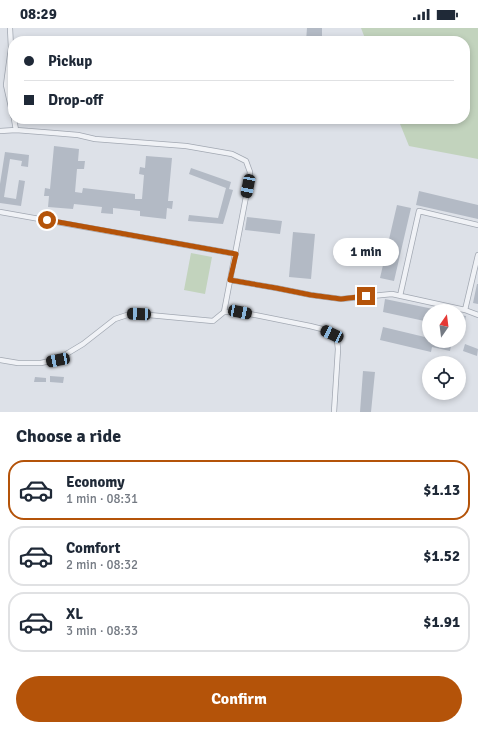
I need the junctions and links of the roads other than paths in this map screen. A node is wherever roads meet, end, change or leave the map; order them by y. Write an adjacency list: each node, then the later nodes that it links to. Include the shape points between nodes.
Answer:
1 (8, 70): 2 (lane)
2 (8, 94)
3 (14, 124): 4 (lane)
4 (16, 130): 5 (lane); 8 (lane, via 186,146 232,154 246,161 250,172)
5 (0, 131)
6 (0, 212): 8 (lane)
7 (478, 225): 11 (lane, via 419,211)
8 (236, 254): 10 (lane)
9 (478, 255): 13 (lane)
10 (230, 280): 11 (lane, via 341,299 392,294); 15 (lane)
11 (400, 296): 12 (lane)
12 (437, 304)
13 (466, 306)
14 (466, 310): 16 (lane)
15 (224, 312): 17 (lane, via 213,321 130,314 115,319 58,360 41,363); 18 (lane, via 240,312 310,326 332,334 337,340 338,349)
16 (478, 314)
17 (0, 360)
18 (334, 412)

